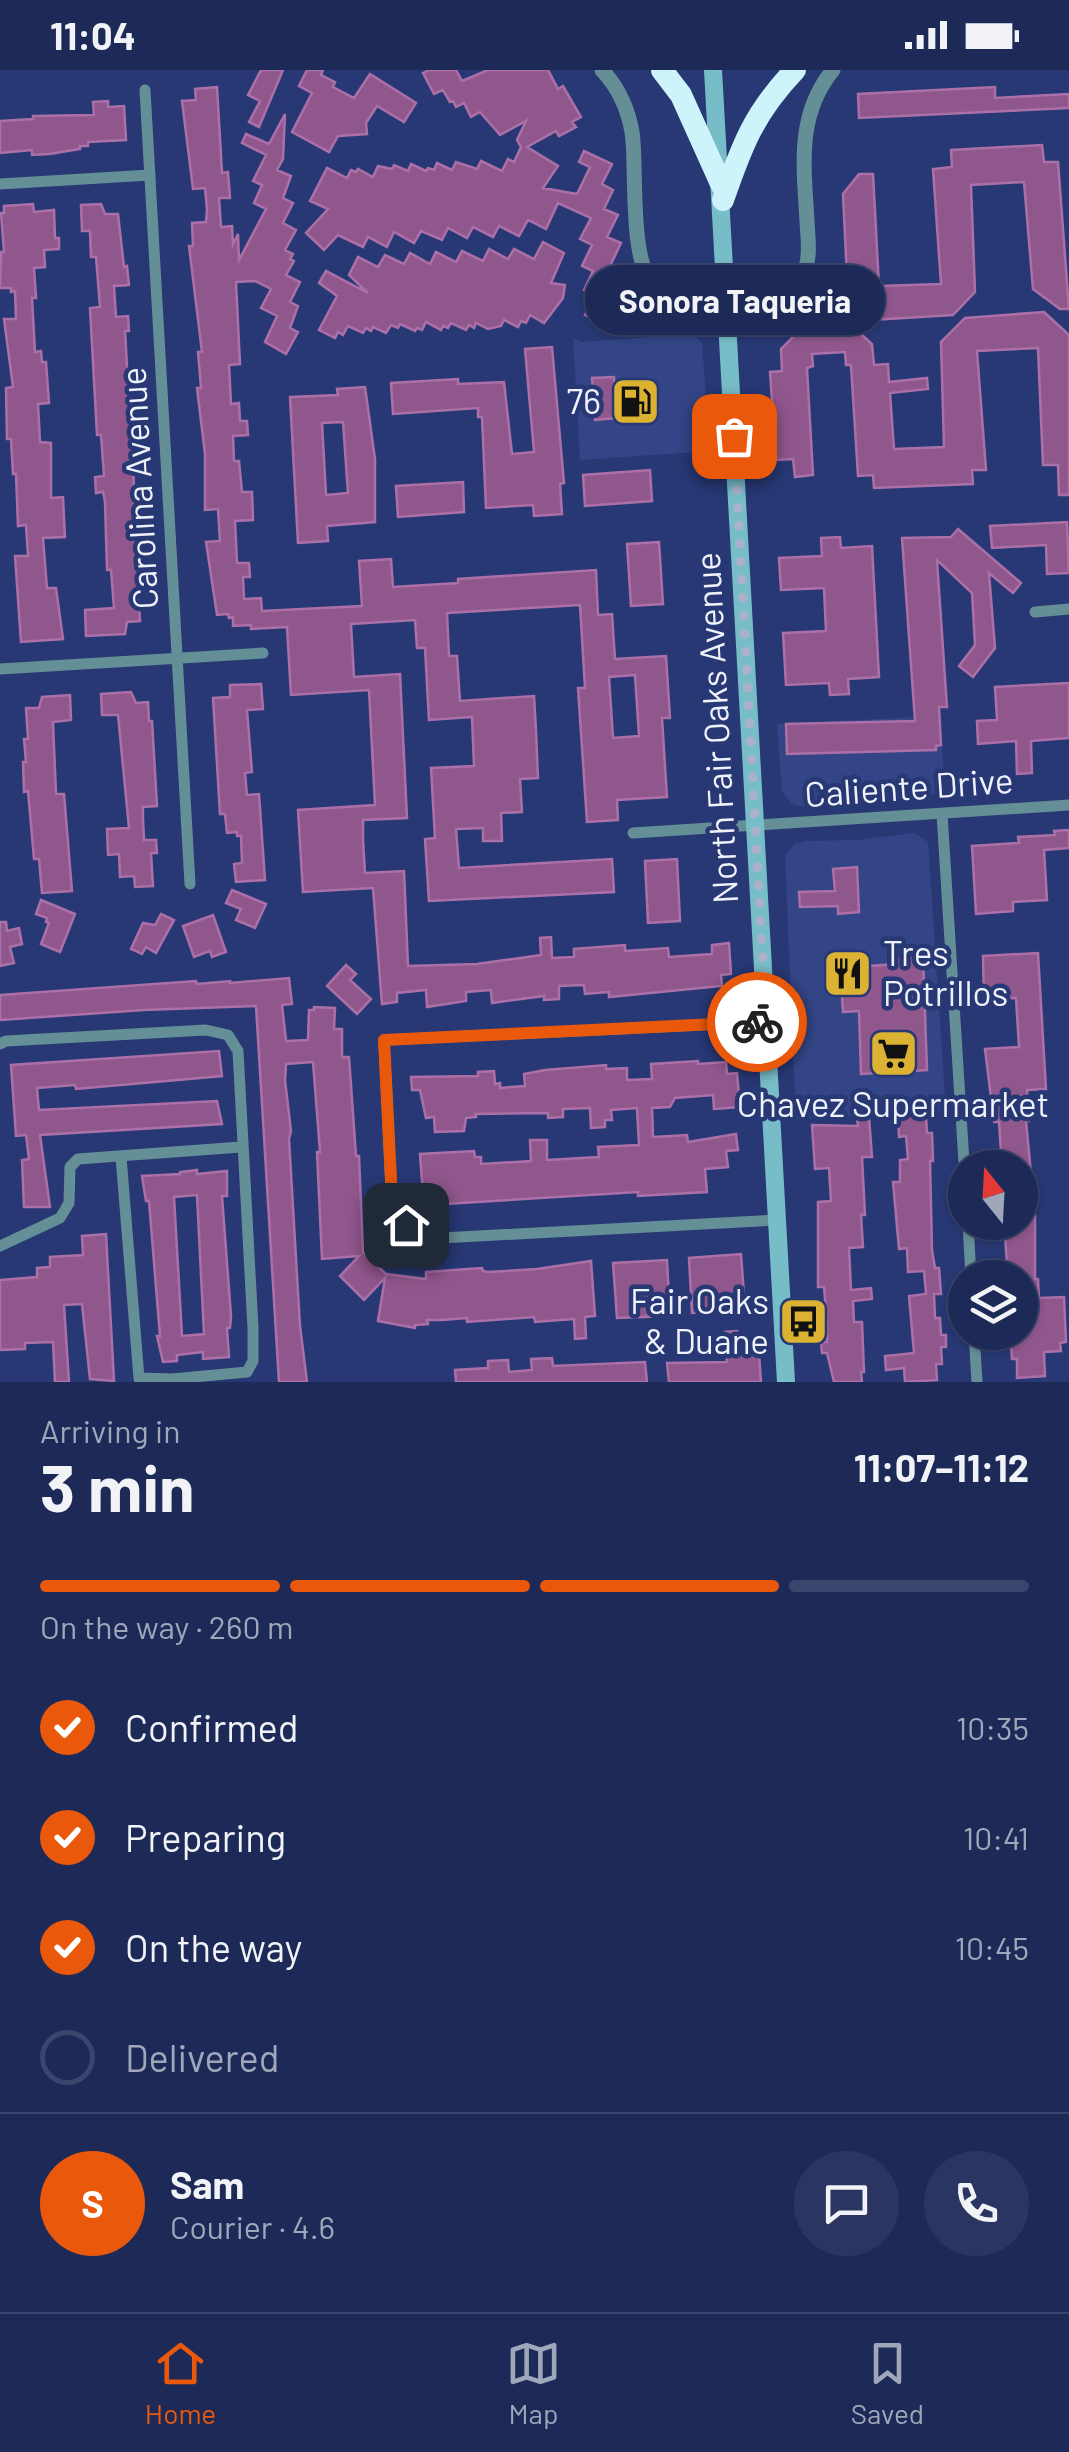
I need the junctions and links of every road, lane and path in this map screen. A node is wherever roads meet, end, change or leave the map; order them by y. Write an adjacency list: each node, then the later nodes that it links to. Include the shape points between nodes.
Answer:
1 (602, 70): 10 (street, via 632,132 646,277 668,295)
2 (662, 70): 9 (highway, via 681,96)
3 (713, 70): 9 (main road, North Fair Oaks Avenue)
4 (796, 70): 9 (highway, via 757,117)
5 (834, 70): 10 (street, via 805,122 803,276 784,290)
6 (145, 90): 7 (street, Carolina Avenue)
7 (150, 175): 8 (street); 14 (street, Carolina Avenue)
8 (0, 184)
9 (722, 193): 10 (main road, North Fair Oaks Avenue)
10 (728, 296): 18 (main road, North Fair Oaks Avenue)
11 (1069, 610): 12 (street)
12 (1036, 612)
13 (263, 653): 14 (street)
14 (177, 658): 15 (street); 20 (street, Carolina Avenue)
15 (0, 669)
16 (1069, 805): 17 (street, Caliente Drive)
17 (942, 814): 18 (street, Caliente Drive); 24 (street)
18 (756, 826): 19 (street, Caliente Drive); 21 (main road, North Fair Oaks Avenue)
19 (634, 833)
20 (190, 884)
21 (766, 1022): 26 (main road, North Fair Oaks Avenue); 26 (street, via 384,1040 392,1200 406,1225 441,1238)
22 (0, 1044): 23 (street, via 206,1030 228,1035 238,1051)
23 (240, 1148): 25 (street); 29 (street, via 253,1361 236,1375)
24 (963, 1150)
25 (120, 1157): 27 (street, via 78,1159 70,1167 69,1203 60,1218); 29 (street, via 136,1372)
26 (778, 1220): 30 (main road, North Fair Oaks Avenue)
27 (0, 1246)
28 (975, 1350): 31 (street)
29 (160, 1381)
30 (786, 1382)
31 (977, 1382)

